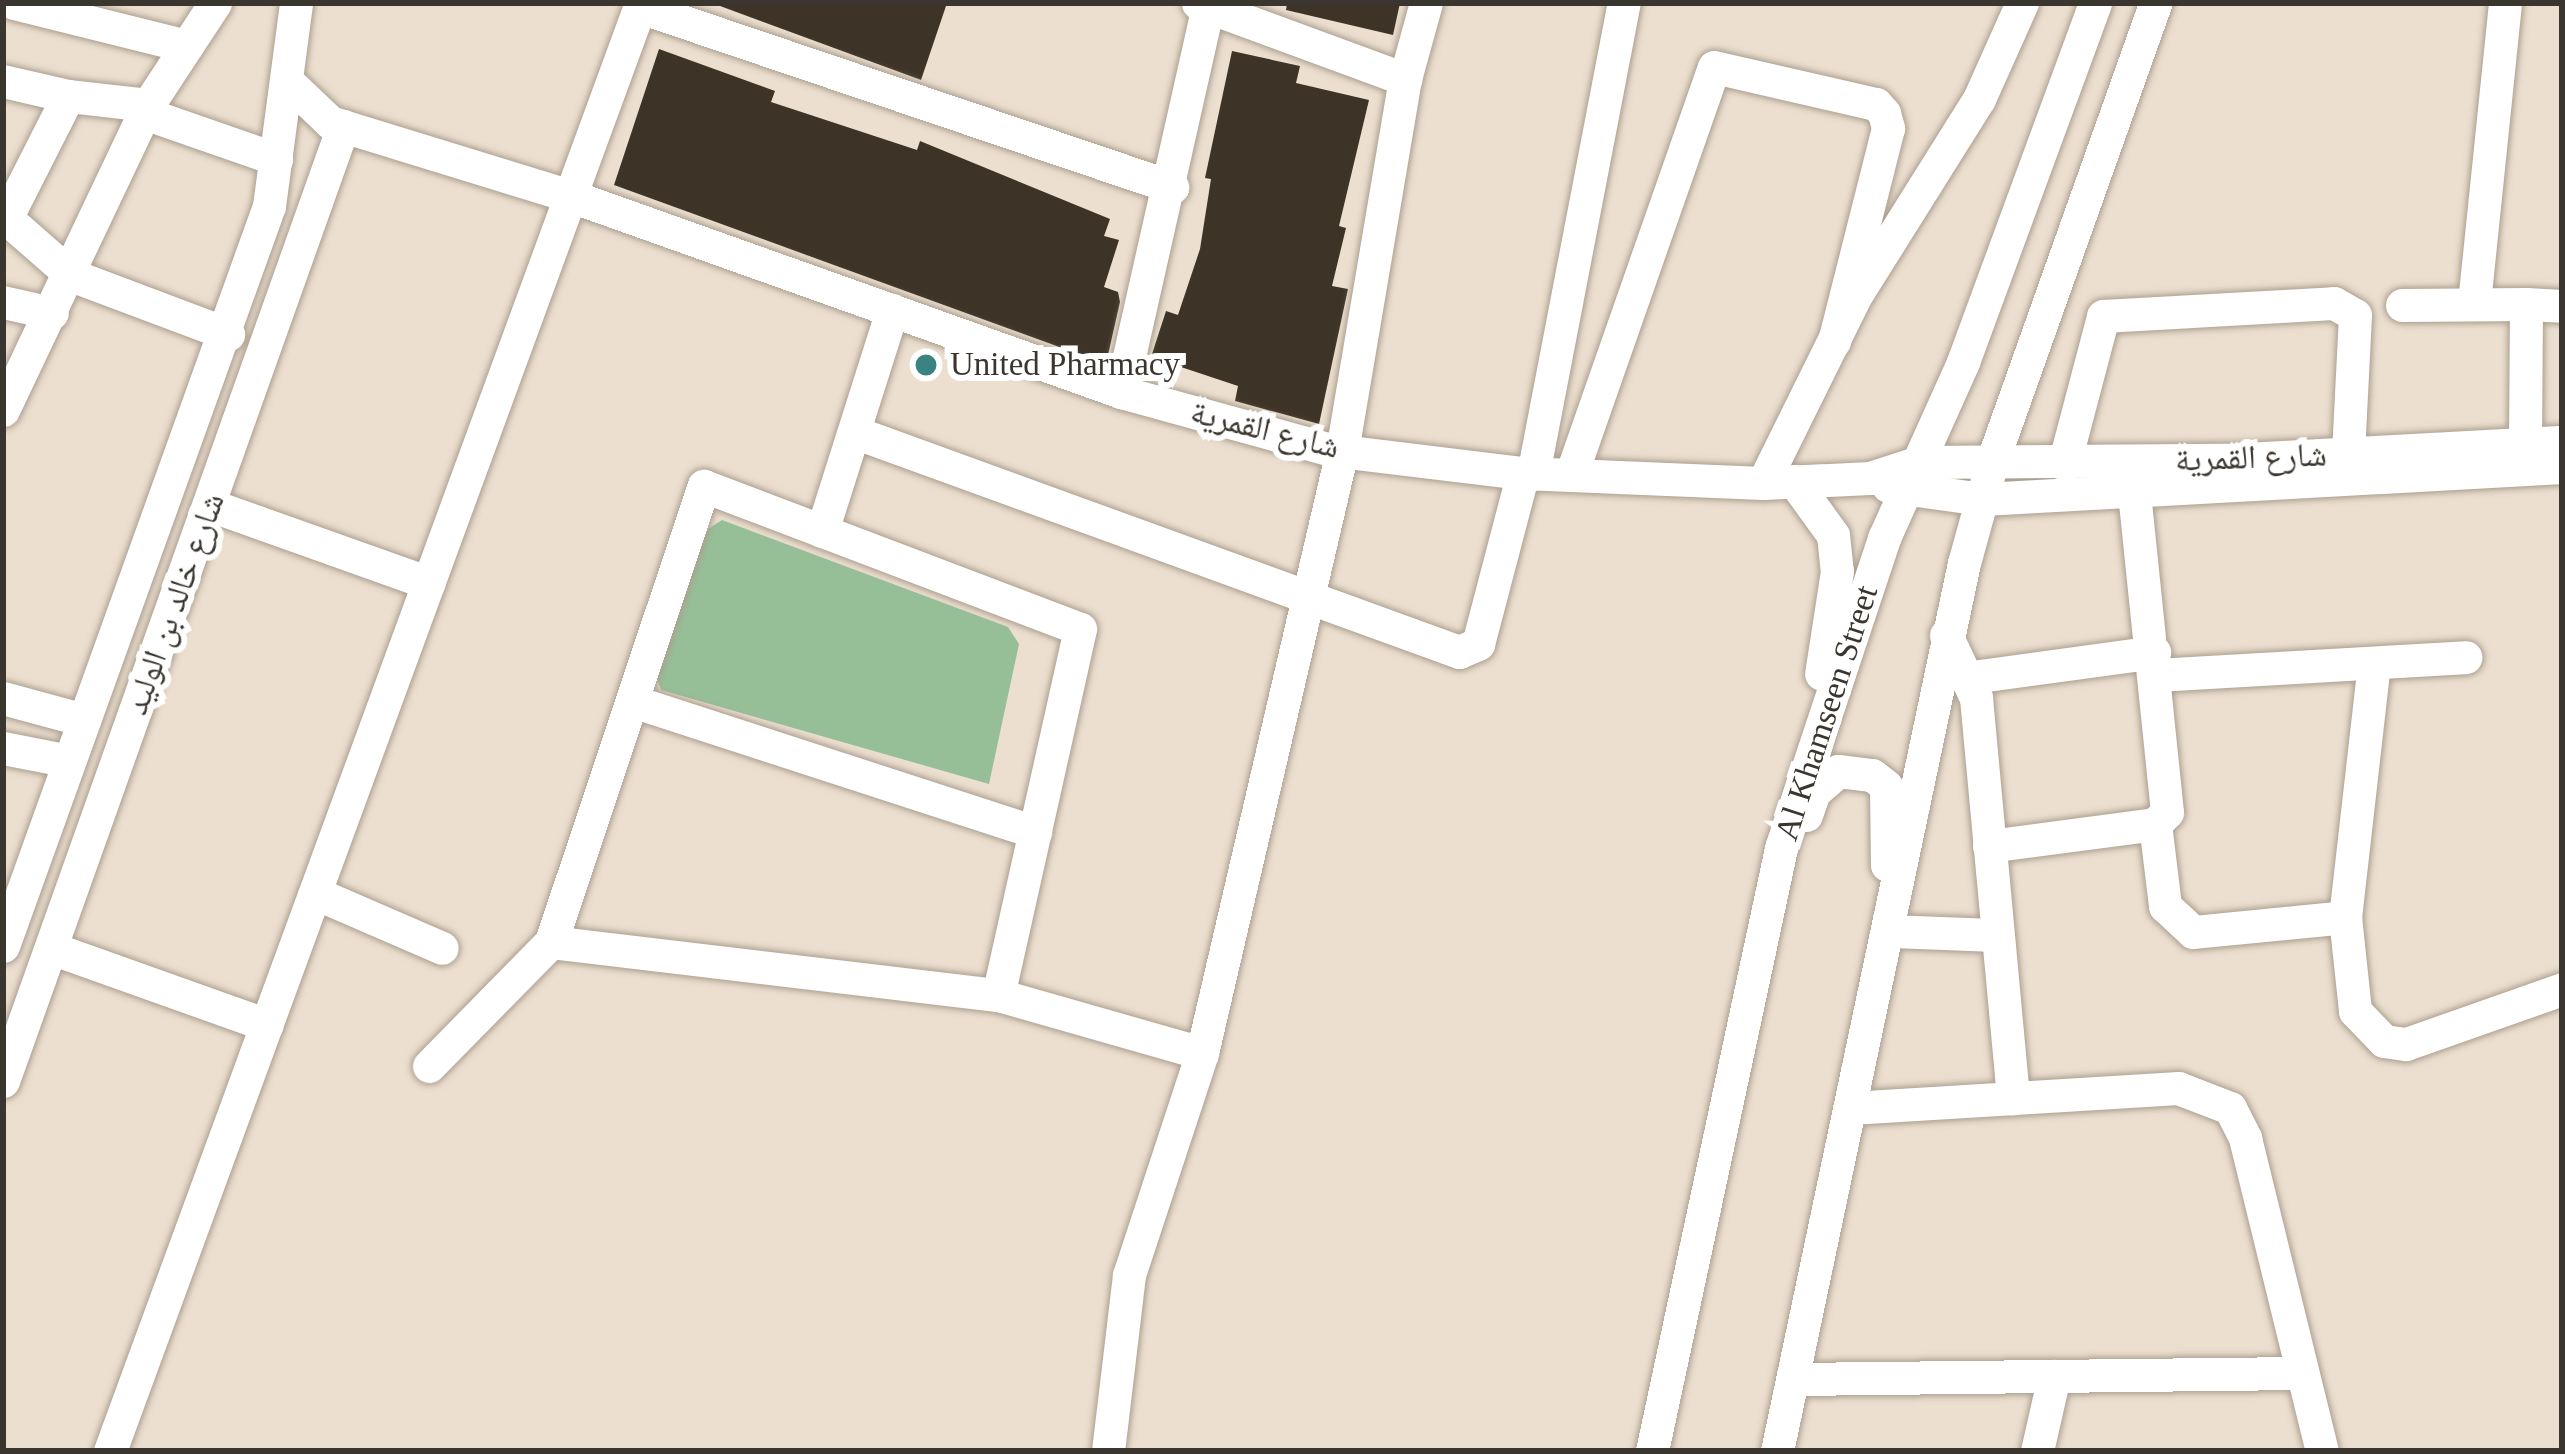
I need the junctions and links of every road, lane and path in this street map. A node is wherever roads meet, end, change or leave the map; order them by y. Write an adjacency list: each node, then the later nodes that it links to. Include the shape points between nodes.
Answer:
1 (14, 3): 12 (street)
2 (214, 3): 13 (street)
3 (296, 3): 16 (street, شارع خالد بن الوليد, via 286,46)
4 (1426, 3): 14 (street)
5 (1624, 3): 45 (street)
6 (2022, 3): 33 (street, via 1978,99)
7 (2095, 3): 41 (street, Al Khamseen Street)
8 (2155, 3): 42 (street)
9 (2505, 3): 26 (street)
10 (1205, 4): 14 (street); 21 (street)
11 (640, 5): 21 (street); 22 (street)
12 (152, 19): 13 (street)
13 (187, 46): 18 (street)
14 (1406, 79): 39 (street)
15 (3, 81): 17 (street)
16 (289, 83): 19 (street, شارع القمرية); 20 (street, شارع خالد بن الوليد)
17 (68, 96): 18 (street); 23 (street)
18 (146, 109): 20 (street); 24 (street)
19 (344, 126): 22 (street, شارع القمرية); 52 (street, شارع خالد بن الوليد)
20 (276, 159): 32 (street, شارع خالد بن الوليد)
21 (1172, 187): 34 (street)
22 (571, 196): 30 (street, شارع القمرية); 54 (street)
23 (4, 217): 24 (street)
24 (71, 275): 31 (street); 32 (street)
25 (3, 302): 31 (street)
26 (2474, 303): 27 (street); 28 (street)
27 (2526, 304): 29 (street); 38 (street)
28 (2402, 305)
29 (2562, 306)
30 (892, 310): 34 (street, شارع القمرية); 36 (street)
31 (52, 313): 35 (street)
32 (228, 334): 63 (street, شارع خالد بن الوليد)
33 (1834, 341): 46 (street, via 1888,128 1884,113 1876,104 1714,67); 48 (street)
34 (1121, 392): 39 (street, شارع القمرية)
35 (3, 410)
36 (854, 432): 53 (street); 55 (street)
37 (2562, 442): 38 (street, شارع القمرية)
38 (2525, 446): 40 (street, شارع القمرية)
39 (1342, 451): 45 (street, شارع القمرية); 55 (street)
40 (2348, 454): 43 (street, شارع القمرية); 43 (street, via 2356,315 2334,303 2287,304 2103,316)
41 (1919, 462): 42 (street, شارع القمرية); 47 (street, شارع القمرية); 50 (street, Al Khamseen Street)
42 (1992, 462): 43 (street, شارع القمرية); 51 (street)
43 (2064, 464)
44 (2562, 467): 49 (street)
45 (1528, 474): 46 (street, شارع القمرية); 55 (street, via 1471,652)
46 (1571, 475): 48 (street, شارع القمرية)
47 (1870, 478): 48 (street, شارع القمرية); 50 (street, شارع القمرية)
48 (1778, 482): 66 (street, via 1833,535 1838,571)
49 (2134, 493): 51 (street); 59 (street)
50 (1905, 495): 51 (street); 66 (street, Al Khamseen Street)
51 (1983, 499): 56 (street)
52 (210, 505): 54 (street); 79 (street, شارع خالد بن الوليد)
53 (822, 531): 62 (street, via 704,486); 68 (street, via 1080,629)
54 (429, 584): 72 (street)
55 (1309, 592): 84 (street)
56 (1946, 635): 60 (street); 78 (street)
57 (2465, 657): 58 (street)
58 (2374, 663): 59 (street); 73 (street)
59 (2155, 664): 60 (street); 67 (street, via 2170,790)
60 (1972, 676): 70 (street)
61 (3, 698): 63 (street)
62 (632, 701): 68 (street); 76 (street)
63 (84, 720): 65 (street, شارع خالد بن الوليد)
64 (3, 748): 65 (street)
65 (70, 761): 71 (street, شارع خالد بن الوليد)
66 (1806, 770): 75 (street, Al Khamseen Street)
67 (2155, 824): 70 (street); 73 (street, via 2164,906 2193,932)
68 (1035, 832): 82 (street)
69 (3, 844): 71 (street)
70 (1989, 846): 74 (street)
71 (34, 859): 77 (street, شارع خالد بن الوليد)
72 (315, 892): 80 (street); 83 (street)
73 (2345, 917): 81 (street, via 2355,1011 2384,1041 2429,1040)
74 (1997, 935): 78 (street); 87 (street)
75 (1762, 938): 78 (street, via 1814,792 1838,771 1853,770 1886,786); 94 (street, Al Khamseen Street)
76 (550, 942): 82 (street); 85 (street)
77 (3, 946)
78 (1887, 947): 88 (street)
79 (51, 948): 83 (street); 86 (street, شارع خالد بن الوليد)
80 (442, 948)
81 (2562, 989)
82 (998, 995): 84 (street)
83 (267, 1025): 92 (street)
84 (1202, 1053): 93 (street, via 1129,1276)
85 (429, 1066)
86 (3, 1081)
87 (2013, 1098): 88 (street); 89 (street, via 2178,1088 2230,1108 2245,1138)
88 (1850, 1108): 91 (street)
89 (2302, 1373): 90 (street); 97 (street)
90 (2054, 1376): 91 (street); 96 (street)
91 (1794, 1379): 95 (street)
92 (110, 1451)
93 (1108, 1451)
94 (1652, 1451)
95 (1777, 1451)
96 (2037, 1451)
97 (2321, 1451)

